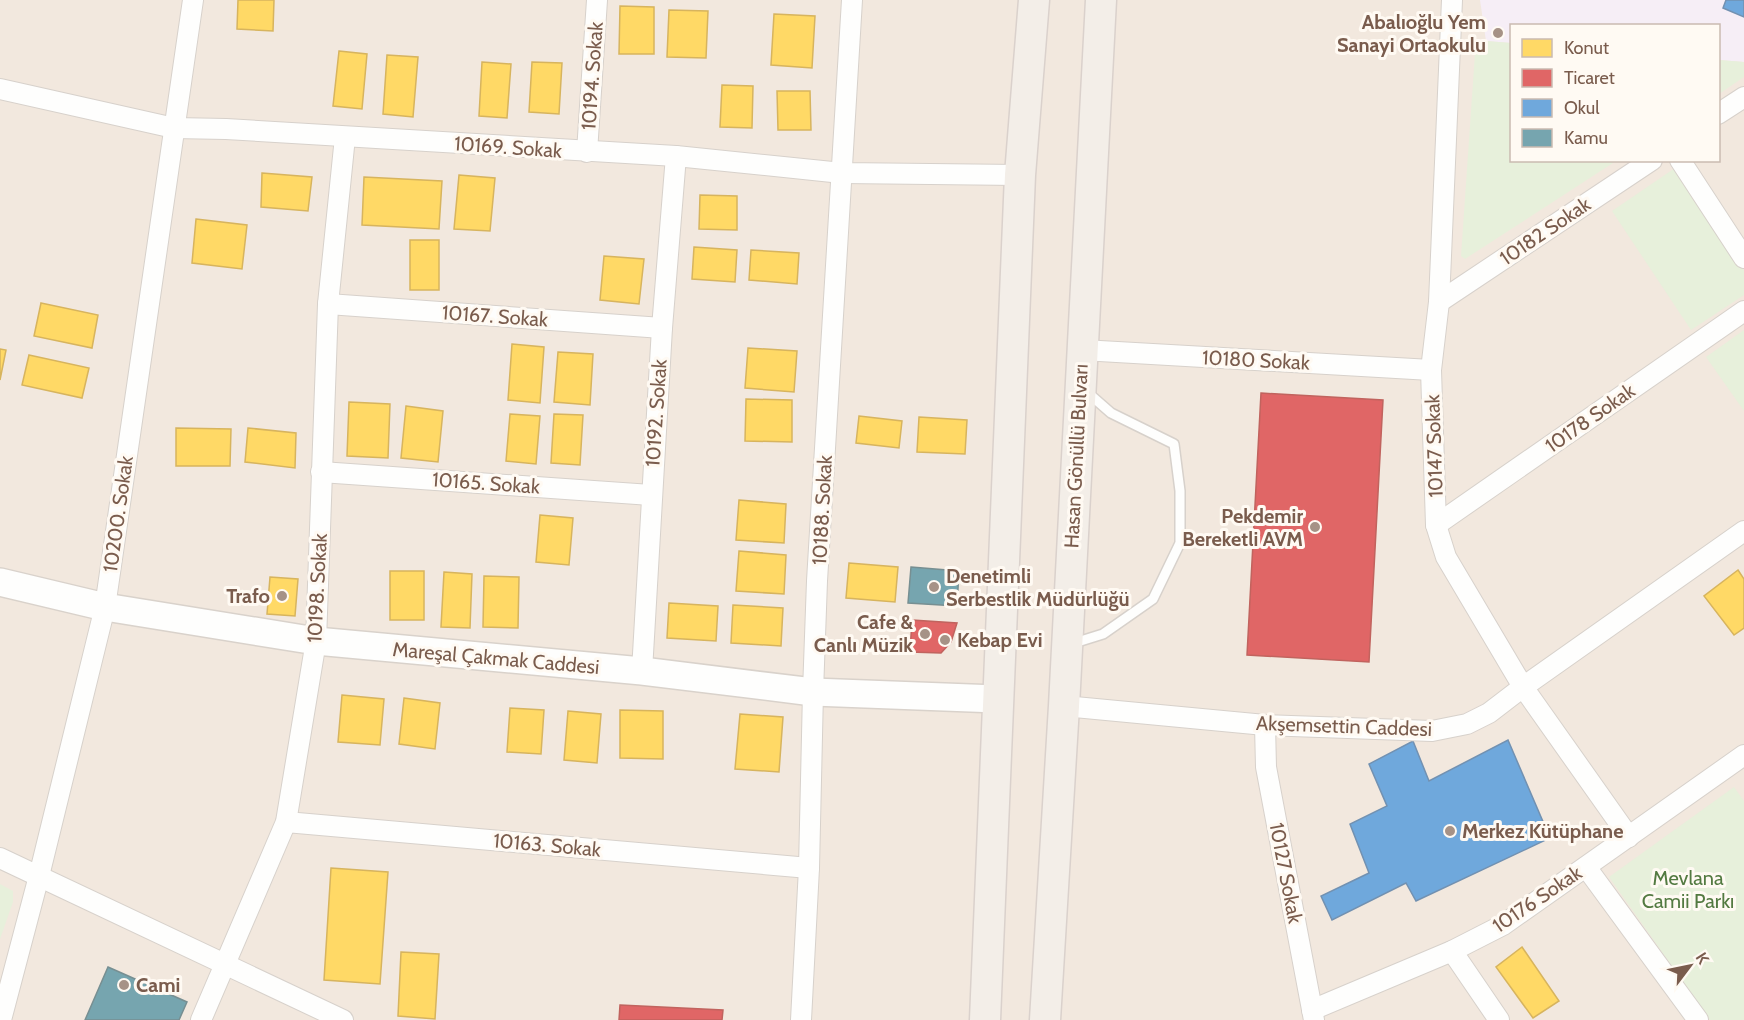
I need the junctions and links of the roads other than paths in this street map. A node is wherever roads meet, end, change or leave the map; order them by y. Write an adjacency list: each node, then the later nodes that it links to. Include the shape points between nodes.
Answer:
1 (193, 0): 10 (street, 10200. Sokak)
2 (597, 0): 12 (street, 10194. Sokak)
3 (852, 0): 16 (street, 10188. Sokak)
4 (1034, 0): 17 (main road)
5 (1101, 0): 23 (main road, Hasan Gönüllü Bulvarı)
6 (1452, 0): 19 (street, 10147 Sokak)
7 (0, 89): 10 (street, 10169. Sokak)
8 (1744, 97): 9 (street)
9 (1720, 113)
10 (174, 128): 11 (street, 10169. Sokak); 31 (street, 10200. Sokak)
11 (345, 137): 12 (street, 10169. Sokak); 20 (street, 10198. Sokak)
12 (587, 152): 13 (street, 10169. Sokak)
13 (676, 156): 16 (street, 10169. Sokak); 22 (street, 10192. Sokak)
14 (1649, 162): 19 (street, 10182 Sokak)
15 (1681, 162): 18 (street)
16 (842, 172): 17 (street, 10169. Sokak); 36 (street, 10188. Sokak)
17 (1020, 175): 37 (main road)
18 (1744, 258)
19 (1439, 302): 24 (street, 10147 Sokak)
20 (328, 304): 22 (street, 10167. Sokak); 26 (street, 10198. Sokak)
21 (1744, 311): 28 (street, 10178 Sokak)
22 (662, 328): 27 (street, 10192. Sokak)
23 (1082, 350): 24 (street, 10180 Sokak); 25 (main road, Hasan Gönüllü Bulvarı)
24 (1431, 370): 28 (street, 10147 Sokak)
25 (1080, 386): 33 (main road, Hasan Gönüllü Bulvarı); 33 (lane, via 1111,413 1174,444 1180,491 1180,543 1153,599 1103,634)
26 (321, 472): 27 (street, 10165. Sokak); 32 (street, 10198. Sokak)
27 (651, 495): 34 (street, 10192. Sokak)
28 (1436, 525): 35 (street, 10147 Sokak, via 1446,557)
29 (1744, 531): 35 (street, Akşemsettin Caddesi)
30 (0, 582): 31 (street, Mareşal Çakmak Caddesi)
31 (105, 607): 32 (street, Mareşal Çakmak Caddesi); 46 (street, 10200. Sokak)
32 (316, 641): 34 (street, Mareşal Çakmak Caddesi); 41 (street, 10198. Sokak)
33 (1066, 646): 38 (main road, Hasan Gönüllü Bulvarı)
34 (642, 671): 36 (street, Mareşal Çakmak Caddesi)
35 (1523, 687): 39 (street, Akşemsettin Caddesi, via 1467,724 1432,731); 42 (street, 10147 Sokak)
36 (813, 692): 37 (street, Mareşal Çakmak Caddesi); 45 (street, 10188. Sokak)
37 (997, 699): 54 (main road)
38 (1064, 706): 39 (street, Akşemsettin Caddesi); 55 (main road, Hasan Gönüllü Bulvarı)
39 (1265, 725): 49 (street, 10127 Sokak, via 1266,767)
40 (1742, 761): 42 (street, 10176 Sokak)
41 (286, 822): 45 (street, 10163. Sokak); 48 (street, 10198. Sokak)
42 (1629, 837): 44 (street, 10176 Sokak)
43 (0, 858): 46 (street)
44 (1586, 867): 47 (street, 10176 Sokak, via 1503,925); 57 (street)
45 (809, 868): 53 (street, 10188. Sokak)
46 (39, 876): 48 (street); 50 (street, 10200. Sokak)
47 (1452, 951): 49 (street, 10176 Sokak); 56 (street)
48 (226, 964): 51 (street, 10198. Sokak); 52 (street)
49 (1313, 1015)
50 (1, 1020)
51 (201, 1020)
52 (343, 1020)
53 (801, 1020)
54 (985, 1020)
55 (1045, 1020)
56 (1499, 1020)
57 (1698, 1020)

